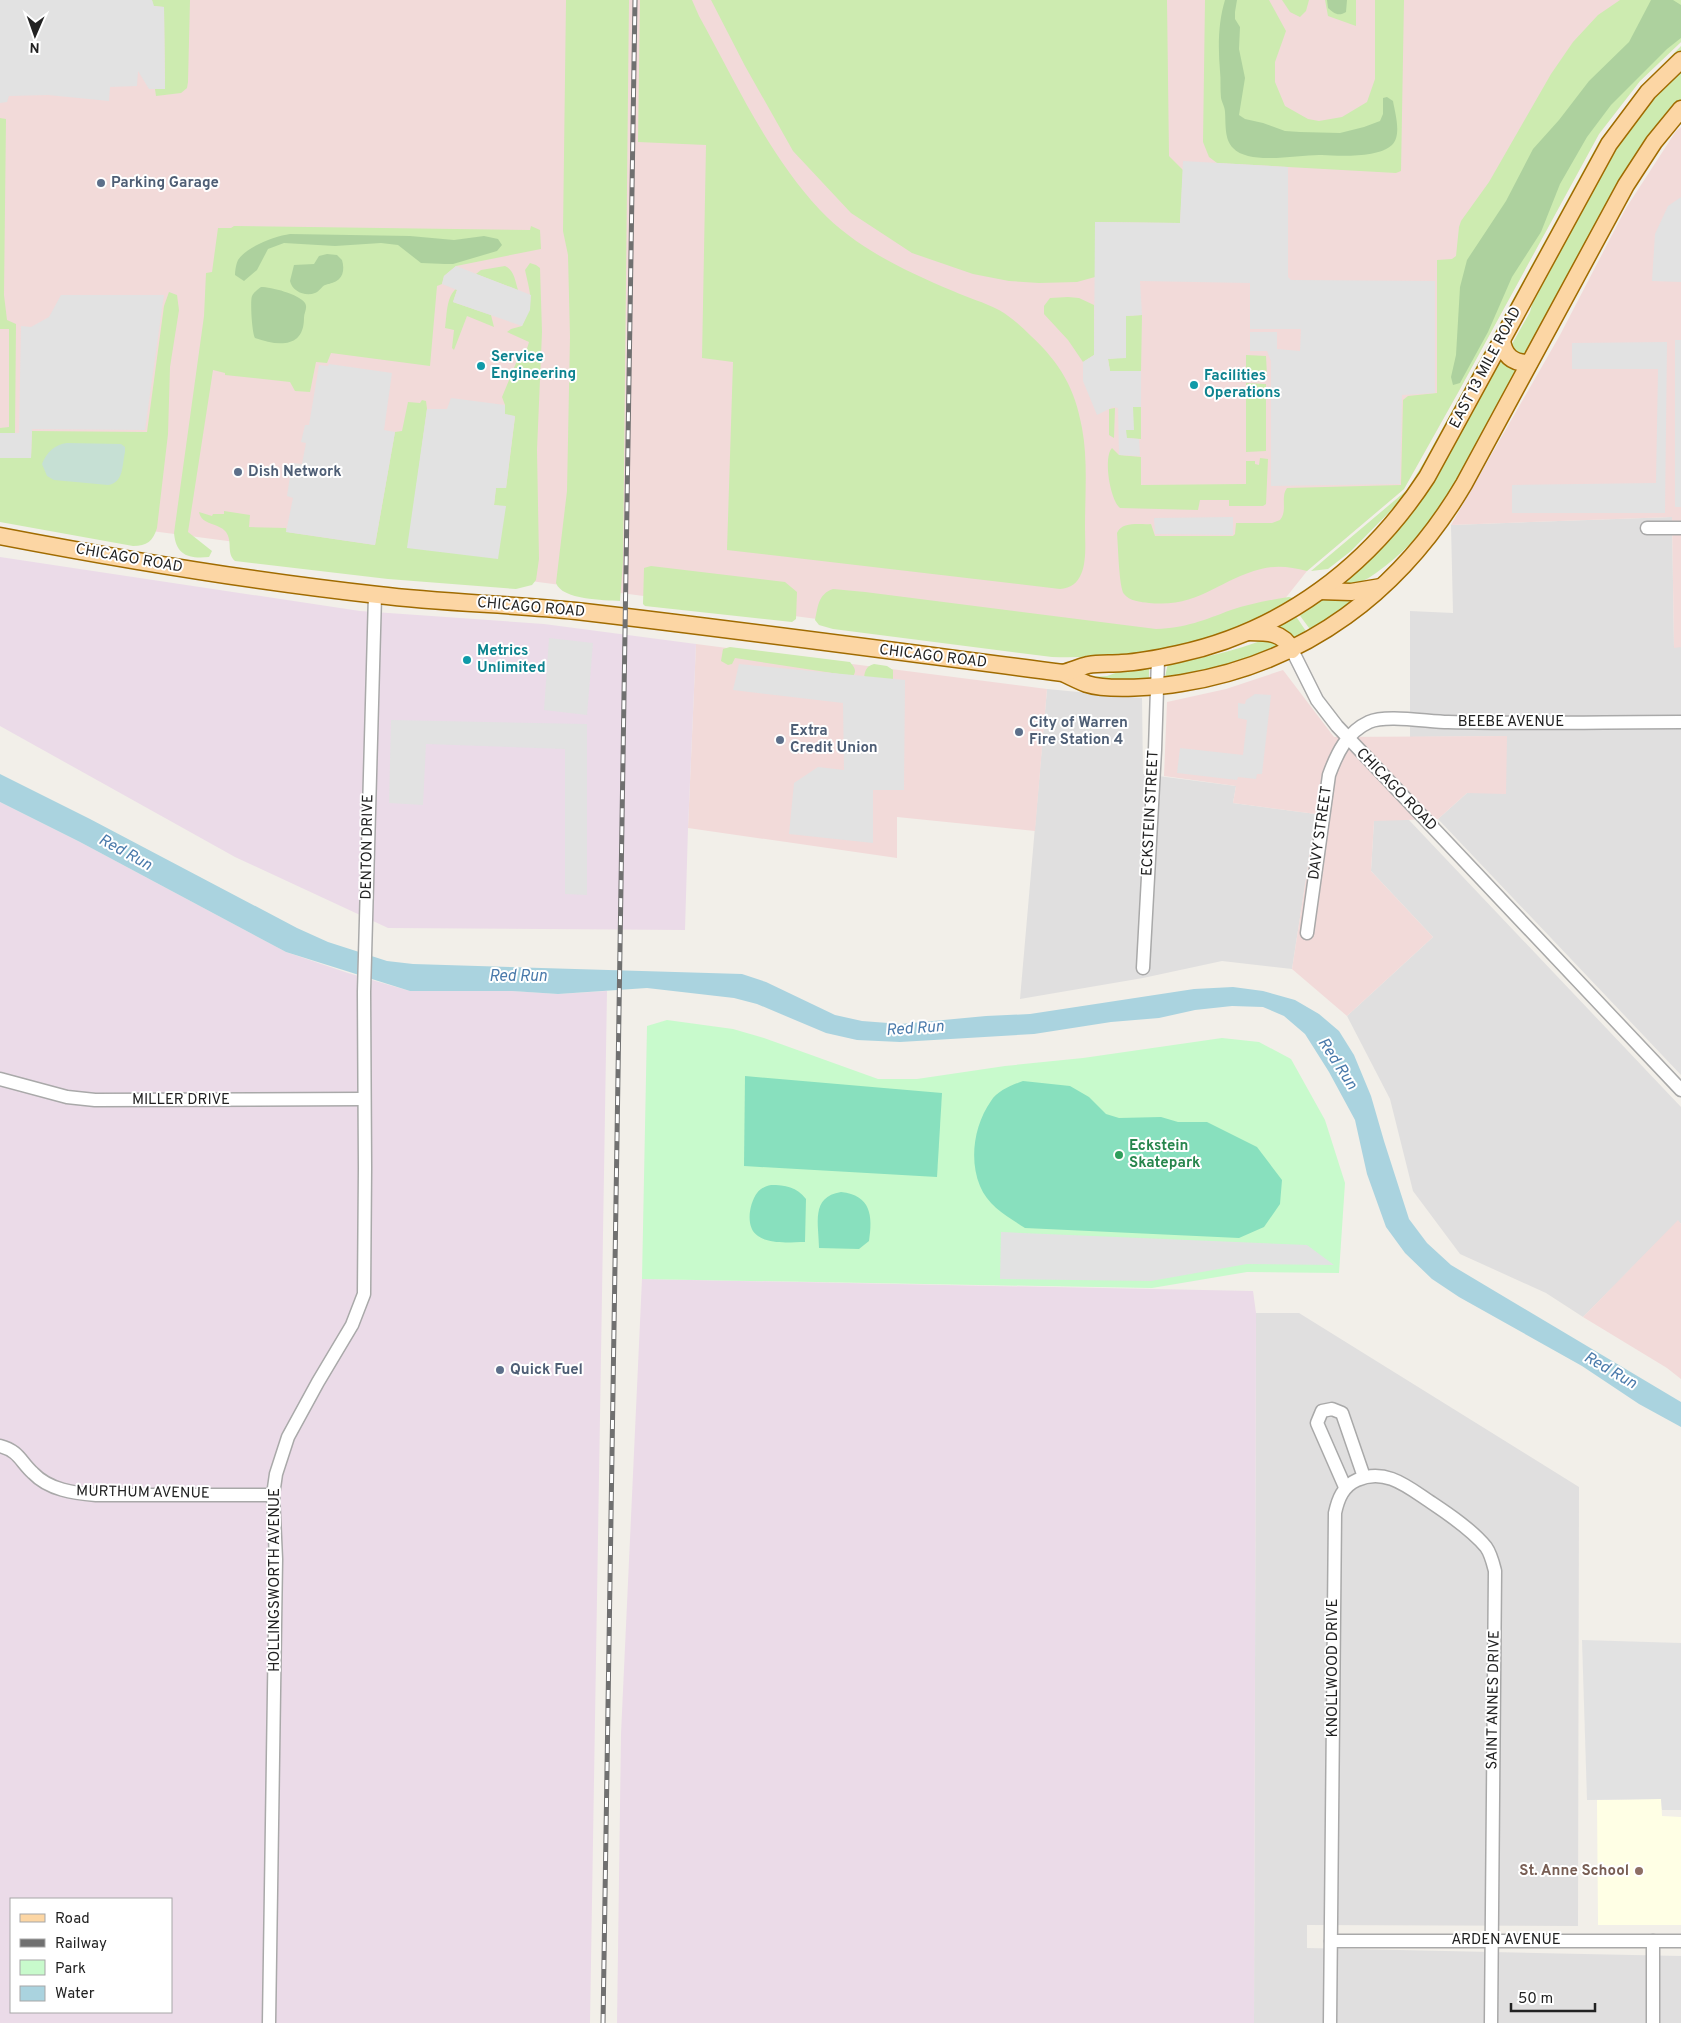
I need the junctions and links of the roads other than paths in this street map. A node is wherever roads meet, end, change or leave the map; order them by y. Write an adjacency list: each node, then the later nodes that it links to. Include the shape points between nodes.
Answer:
1 (1681, 60): 3 (main road, EAST 13 MILE ROAD, via 1639,103 1608,144)
2 (1681, 110): 4 (main road, via 1631,177)
3 (1502, 340): 4 (main road, via 1503,348 1511,359); 9 (main road, EAST 13 MILE ROAD, via 1407,506 1368,552)
4 (1530, 363): 8 (main road, via 1443,518 1420,549)
5 (1647, 528): 6 (street)
6 (1681, 528)
7 (0, 536): 10 (main road, CHICAGO ROAD, via 158,565)
8 (1383, 587): 9 (main road, via 1351,592); 12 (main road, via 1348,616)
9 (1320, 591): 11 (main road, EAST 13 MILE ROAD)
10 (375, 595): 14 (main road, CHICAGO ROAD, via 578,612); 22 (street, DENTON DRIVE)
11 (1246, 632): 12 (main road, via 1282,636); 13 (main road, CHICAGO ROAD, via 1203,648)
12 (1292, 650): 15 (main road, CHICAGO ROAD, via 1235,672); 17 (street, CHICAGO ROAD, via 1317,700)
13 (1158, 659): 14 (main road, CHICAGO ROAD, via 1090,665); 15 (street, ECKSTEIN STREET)
14 (1063, 673): 15 (main road, CHICAGO ROAD, via 1089,685)
15 (1157, 686): 19 (street, ECKSTEIN STREET)
16 (1681, 722): 17 (street, BEEBE AVENUE, via 1389,719 1371,721)
17 (1347, 738): 18 (street, DAVY STREET, via 1329,775); 21 (street, CHICAGO ROAD)
18 (1307, 933)
19 (1143, 968)
20 (0, 1079): 22 (street, MILLER DRIVE, via 50,1093 96,1100)
21 (1681, 1090)
22 (364, 1099): 26 (street, HOLLINGSWORTH AVENUE, via 364,1294 352,1324 288,1437)
23 (0, 1446): 26 (street, MURTHUM AVENUE, via 17,1454 34,1475 74,1493)
24 (1364, 1477): 25 (street); 25 (street, via 1342,1413 1332,1409 1322,1411 1317,1423); 27 (street, SAINT ANNES DRIVE, via 1380,1475 1402,1483 1478,1538 1492,1560 1495,1592)
25 (1345, 1487): 28 (street, KNOLLWOOD DRIVE, via 1337,1504 1334,1534)
26 (273, 1495): 31 (street, HOLLINGSWORTH AVENUE, via 276,1559)
27 (1492, 1940): 28 (street, ARDEN AVENUE); 29 (street, ARDEN AVENUE); 33 (street, SAINT ANNES DRIVE)
28 (1331, 1941): 32 (street, KNOLLWOOD DRIVE)
29 (1653, 1941): 30 (street, ARDEN AVENUE); 34 (street)
30 (1681, 1941)
31 (269, 2023)
32 (1330, 2023)
33 (1491, 2023)
34 (1653, 2023)

